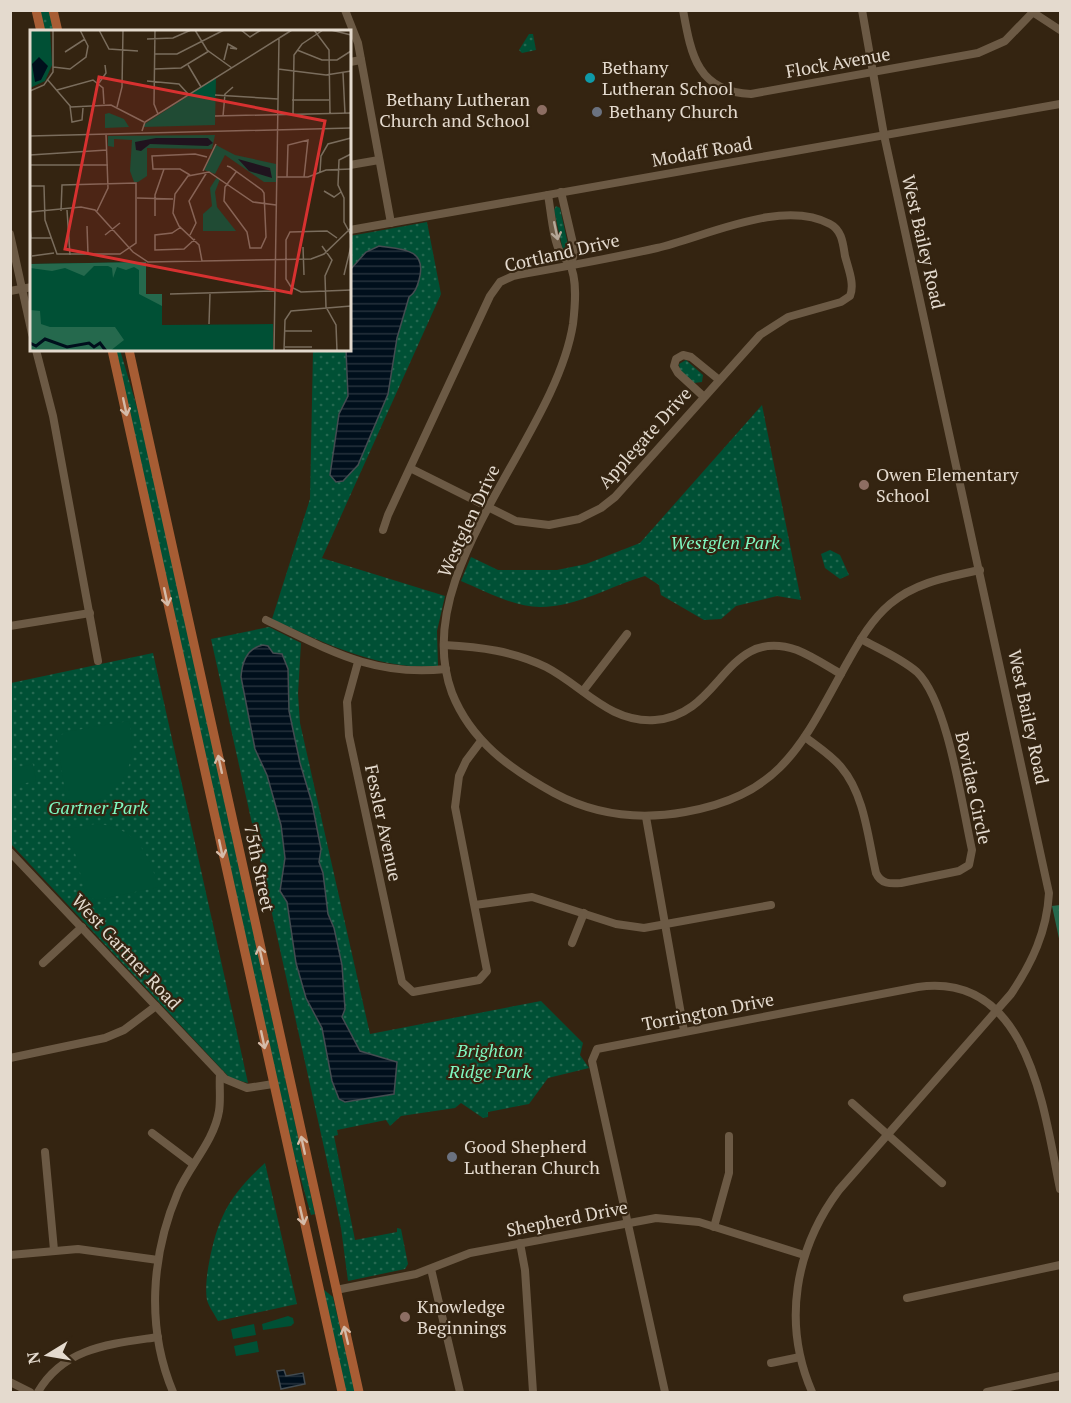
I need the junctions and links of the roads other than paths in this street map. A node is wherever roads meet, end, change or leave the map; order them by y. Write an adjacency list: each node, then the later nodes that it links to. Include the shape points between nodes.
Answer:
1 (36, 10): 7 (main road)
2 (53, 10): 8 (main road)
3 (345, 10): 10 (street)
4 (683, 10): 12 (street, Flock Avenue, via 689,44 698,66 708,79 730,91 757,93)
5 (862, 10): 12 (street, West Bailey Road)
6 (1035, 12): 9 (street); 12 (street, Flock Avenue, via 1020,29 992,48)
7 (41, 30)
8 (58, 30)
9 (1060, 30)
10 (361, 60): 11 (street); 15 (street)
11 (351, 62)
12 (873, 72): 14 (street, West Bailey Road)
13 (1060, 104): 14 (street, Modaff Road)
14 (884, 135): 17 (street, Modaff Road); 36 (street, West Bailey Road)
15 (379, 160): 16 (street); 19 (street)
16 (351, 165)
17 (561, 192): 18 (street, Modaff Road); 22 (street, Westglen Drive, via 575,252)
18 (548, 195): 19 (street, Modaff Road); 22 (street, Westglen Drive, one-way to 22, via 561,255)
19 (391, 223): 20 (street, Modaff Road)
20 (351, 230)
21 (10, 234): 24 (street)
22 (570, 265): 26 (street, Cortland Drive, via 657,248 750,220 818,219 831,224 841,238 852,284); 33 (street, Cortland Drive, via 513,276 496,286); 34 (street, Westglen Drive, via 574,309 562,362)
23 (30, 287): 24 (street)
24 (22, 289): 25 (street); 27 (street)
25 (10, 291)
26 (850, 296): 31 (street, Applegate Drive, via 795,315 766,330)
27 (30, 325)
28 (36, 351): 37 (street, via 53,416)
29 (112, 351): 64 (main road, 75th Street, one-way to 64)
30 (129, 351): 83 (main road, 75th Street, one-way to 30)
31 (718, 380): 32 (street, Applegate Drive); 32 (street, via 691,357 683,355 676,359 678,373)
32 (703, 396): 34 (street, Applegate Drive, via 628,483 594,512 570,521 540,525)
33 (410, 468): 34 (street, Applegate Drive); 35 (street, Cortland Drive)
34 (489, 508): 42 (street, Westglen Drive, via 456,582)
35 (383, 530)
36 (981, 570): 41 (street, Westglen Drive, via 933,580 908,591 876,618); 60 (street, West Bailey Road, via 1049,893 1035,951 1020,981)
37 (90, 613): 39 (street); 43 (street)
38 (266, 620): 44 (street)
39 (10, 626)
40 (627, 634): 47 (street)
41 (861, 639): 46 (street, Westglen Drive); 48 (street, Bovidae Circle, via 909,666 933,693 972,850 969,865 959,871 901,883 881,880 852,783 835,761)
42 (444, 645): 45 (street, Westglen Drive); 47 (street, via 514,654 547,667)
43 (98, 661)
44 (358, 662): 45 (street, via 401,671); 52 (street, Fessler Avenue, via 347,702 349,736 406,989 418,991 484,977 487,965)
45 (446, 669): 49 (street, Westglen Drive, via 460,710)
46 (841, 674): 47 (street, via 796,650 760,648 736,660 698,704 676,716 656,720 623,716); 48 (street, Westglen Drive)
47 (583, 691)
48 (806, 737): 50 (street, Westglen Drive, via 777,772 741,796 700,810)
49 (481, 741): 50 (street, Westglen Drive, via 509,765 561,796 598,810); 52 (street, via 459,776 455,799)
50 (646, 817): 55 (street)
51 (10, 852): 56 (street, West Gartner Road)
52 (475, 905): 54 (street, via 532,897)
53 (771, 905): 55 (street)
54 (584, 913): 55 (street, via 628,927); 57 (street)
55 (664, 925): 61 (street)
56 (82, 927): 58 (street); 59 (street, West Gartner Road)
57 (573, 943)
58 (43, 963)
59 (156, 1005): 62 (street, via 124,1030 105,1038); 63 (street, West Gartner Road)
60 (996, 1012): 61 (street, Torrington Drive, via 960,990 925,987); 67 (street, West Bailey Road); 72 (street, Torrington Drive, via 1018,1038 1035,1073)
61 (684, 1032): 73 (street, Torrington Drive, via 600,1048 592,1056)
62 (10, 1058)
63 (220, 1074): 64 (street, West Gartner Road, via 242,1087); 70 (street, via 217,1119)
64 (273, 1084): 82 (main road, 75th Street, one-way to 82)
65 (852, 1103): 67 (street)
66 (152, 1133): 70 (street)
67 (888, 1135): 71 (street); 78 (street, West Bailey Road, via 828,1204)
68 (729, 1136): 74 (street, via 729,1173)
69 (45, 1152): 76 (street)
70 (193, 1164): 79 (street, via 164,1230)
71 (942, 1184)
72 (1060, 1189)
73 (628, 1222): 74 (street, Shepherd Drive, via 668,1218); 75 (street, Shepherd Drive); 97 (street)
74 (714, 1227): 78 (street, Shepherd Drive)
75 (520, 1243): 81 (street, Shepherd Drive, via 470,1253); 96 (street)
76 (54, 1250): 77 (street); 79 (street, via 100,1251)
77 (10, 1255)
78 (804, 1255): 86 (street, West Bailey Road, via 795,1304)
79 (158, 1260): 85 (street)
80 (1060, 1265): 84 (street)
81 (430, 1269): 83 (street, Shepherd Drive); 95 (street)
82 (315, 1273): 83 (main road); 93 (main road, 75th Street)
83 (336, 1290): 94 (main road, 75th Street, one-way to 83)
84 (907, 1298)
85 (158, 1338): 91 (street, via 87,1350 62,1364); 92 (street)
86 (800, 1357): 87 (street); 98 (street, West Bailey Road)
87 (771, 1363)
88 (1060, 1376): 99 (street)
89 (10, 1382): 90 (street)
90 (30, 1392)
91 (38, 1392)
92 (172, 1392)
93 (342, 1392)
94 (359, 1392)
95 (460, 1392)
96 (533, 1392)
97 (665, 1392)
98 (812, 1392)
99 (987, 1392)

